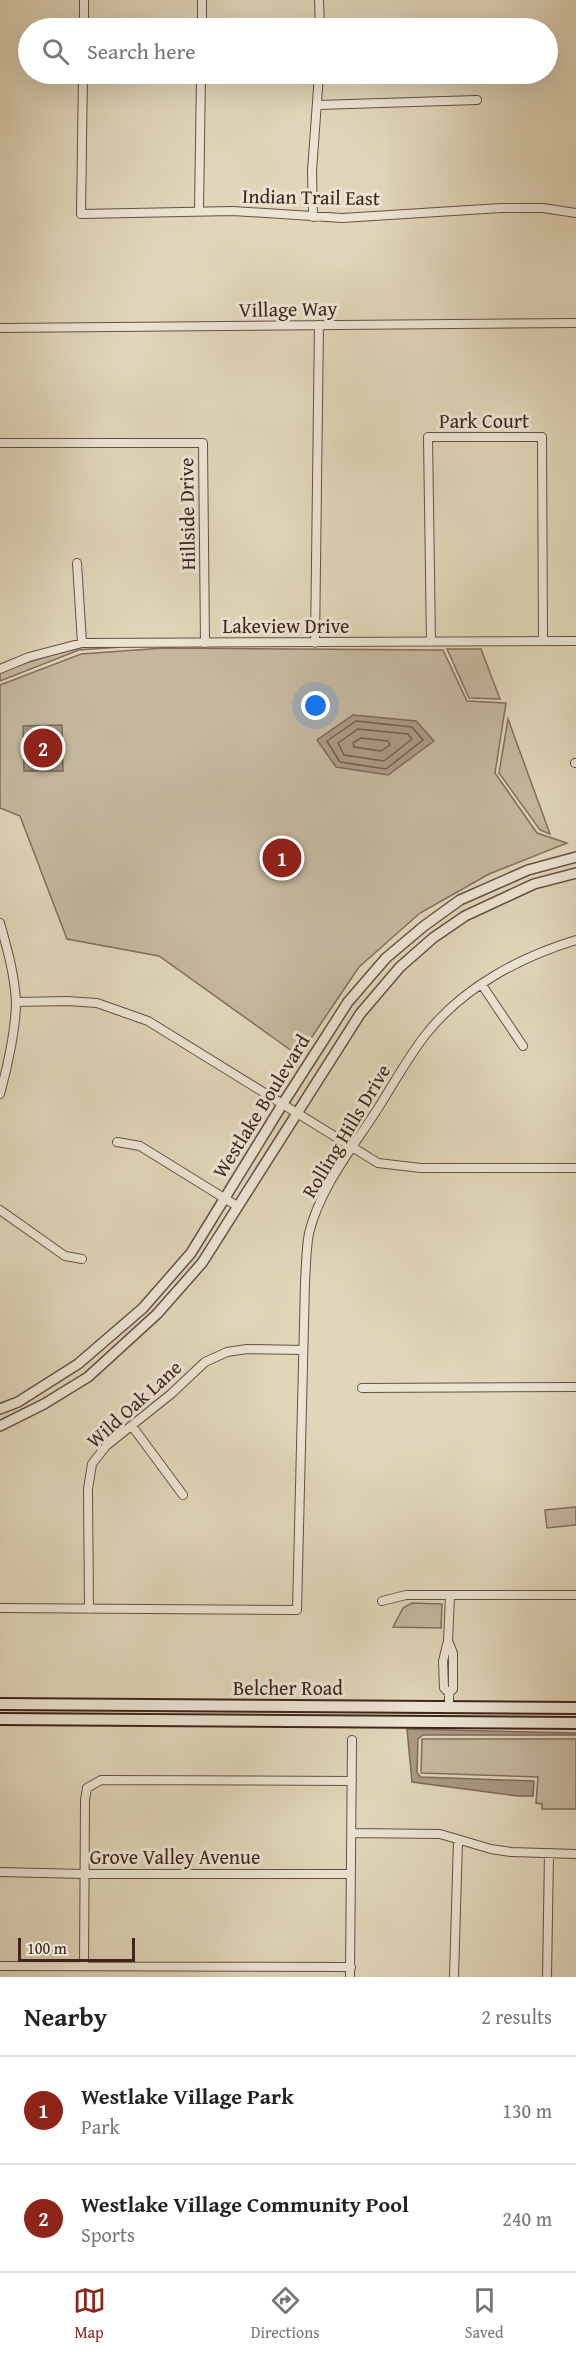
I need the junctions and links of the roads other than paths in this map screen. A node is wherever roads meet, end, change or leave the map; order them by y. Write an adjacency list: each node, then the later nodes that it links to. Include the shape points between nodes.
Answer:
1 (84, 0): 4 (street)
2 (202, 0): 5 (street)
3 (319, 0): 6 (street)
4 (84, 18)
5 (202, 18)
6 (320, 18)
7 (83, 84): 12 (street, Indian Trail East, via 81,214)
8 (201, 84): 12 (street)
9 (319, 84): 11 (street)
10 (477, 100): 11 (street)
11 (318, 105): 14 (street, via 312,171)
12 (199, 211): 14 (street, Indian Trail East)
13 (576, 213): 14 (street, Indian Trail East, via 501,208)
14 (313, 217)
15 (576, 323): 16 (street, Village Way)
16 (319, 325): 17 (street, Village Way); 25 (street)
17 (0, 328)
18 (0, 443): 24 (street, Hillside Drive, via 202,443)
19 (77, 563): 23 (street)
20 (543, 640): 21 (street, Lakeview Drive); 22 (street, Lakeview Drive); 22 (street, Park Court, via 542,437 428,437)
21 (576, 640)
22 (431, 642): 25 (street, Lakeview Drive)
23 (82, 643): 24 (street, Lakeview Drive); 26 (street, Lakeview Drive)
24 (204, 643): 25 (street, Lakeview Drive)
25 (315, 643)
26 (0, 669)
27 (576, 857): 35 (street, Westlake Boulevard, via 528,870 460,900 386,958 348,1002)
28 (576, 873): 36 (street, Westlake Boulevard, via 534,884 492,902 433,938 400,967 360,1014)
29 (0, 923): 32 (street)
30 (576, 940): 31 (street, Rolling Hills Drive, via 528,957)
31 (482, 985): 33 (street); 38 (street, Rolling Hills Drive, via 427,1033)
32 (16, 1002): 34 (street); 35 (street, via 97,1003 125,1011 148,1021)
33 (523, 1046)
34 (0, 1094)
35 (282, 1105): 36 (street); 40 (street, Westlake Boulevard)
36 (296, 1114): 38 (street); 41 (street, Westlake Boulevard)
37 (117, 1142): 40 (street, via 140,1146)
38 (352, 1149): 39 (street, via 378,1163 422,1168); 44 (street, Rolling Hills Drive, via 321,1200 309,1235)
39 (576, 1168)
40 (225, 1198): 41 (street); 47 (street, Westlake Boulevard, via 191,1253 142,1308 78,1364)
41 (237, 1206): 48 (street, Westlake Boulevard, via 202,1263 128,1342 88,1377)
42 (0, 1210): 43 (street, via 66,1256)
43 (82, 1259)
44 (303, 1350): 49 (street, Wild Oak Lane, via 226,1352 205,1362); 55 (street, Rolling Hills Drive, via 297,1610)
45 (576, 1387): 46 (street)
46 (362, 1388)
47 (0, 1409)
48 (0, 1426)
49 (132, 1426): 50 (street); 55 (street, Wild Oak Lane, via 106,1446 92,1464 88,1489)
50 (183, 1495)
51 (576, 1595): 52 (street)
52 (450, 1596): 53 (street, via 406,1595); 56 (street)
53 (382, 1601)
54 (0, 1608): 55 (street)
55 (89, 1609)
56 (448, 1641): 57 (street); 58 (street)
57 (444, 1661): 58 (street); 59 (street, via 444,1688)
58 (453, 1661): 59 (street, via 453,1689)
59 (448, 1693): 61 (street)
60 (0, 1704): 61 (main road, Belcher Road)
61 (449, 1707): 62 (main road, Belcher Road); 64 (main road)
62 (576, 1708)
63 (0, 1719): 64 (main road, Belcher Road)
64 (449, 1722): 65 (main road, Belcher Road)
65 (576, 1723)
66 (352, 1740): 67 (street)
67 (352, 1781): 68 (street); 73 (street, via 101,1780 87,1788)
68 (352, 1833): 69 (street, via 440,1834); 74 (street)
69 (458, 1840): 70 (street, via 512,1852); 79 (street)
70 (549, 1853): 71 (street); 80 (street)
71 (576, 1854)
72 (0, 1872): 73 (street, Grove Valley Avenue)
73 (85, 1874): 74 (street, Grove Valley Avenue); 76 (street)
74 (350, 1874): 77 (street)
75 (0, 1966): 76 (street)
76 (84, 1966): 77 (street)
77 (351, 1967): 78 (street)
78 (350, 1977)
79 (454, 1977)
80 (547, 1977)

